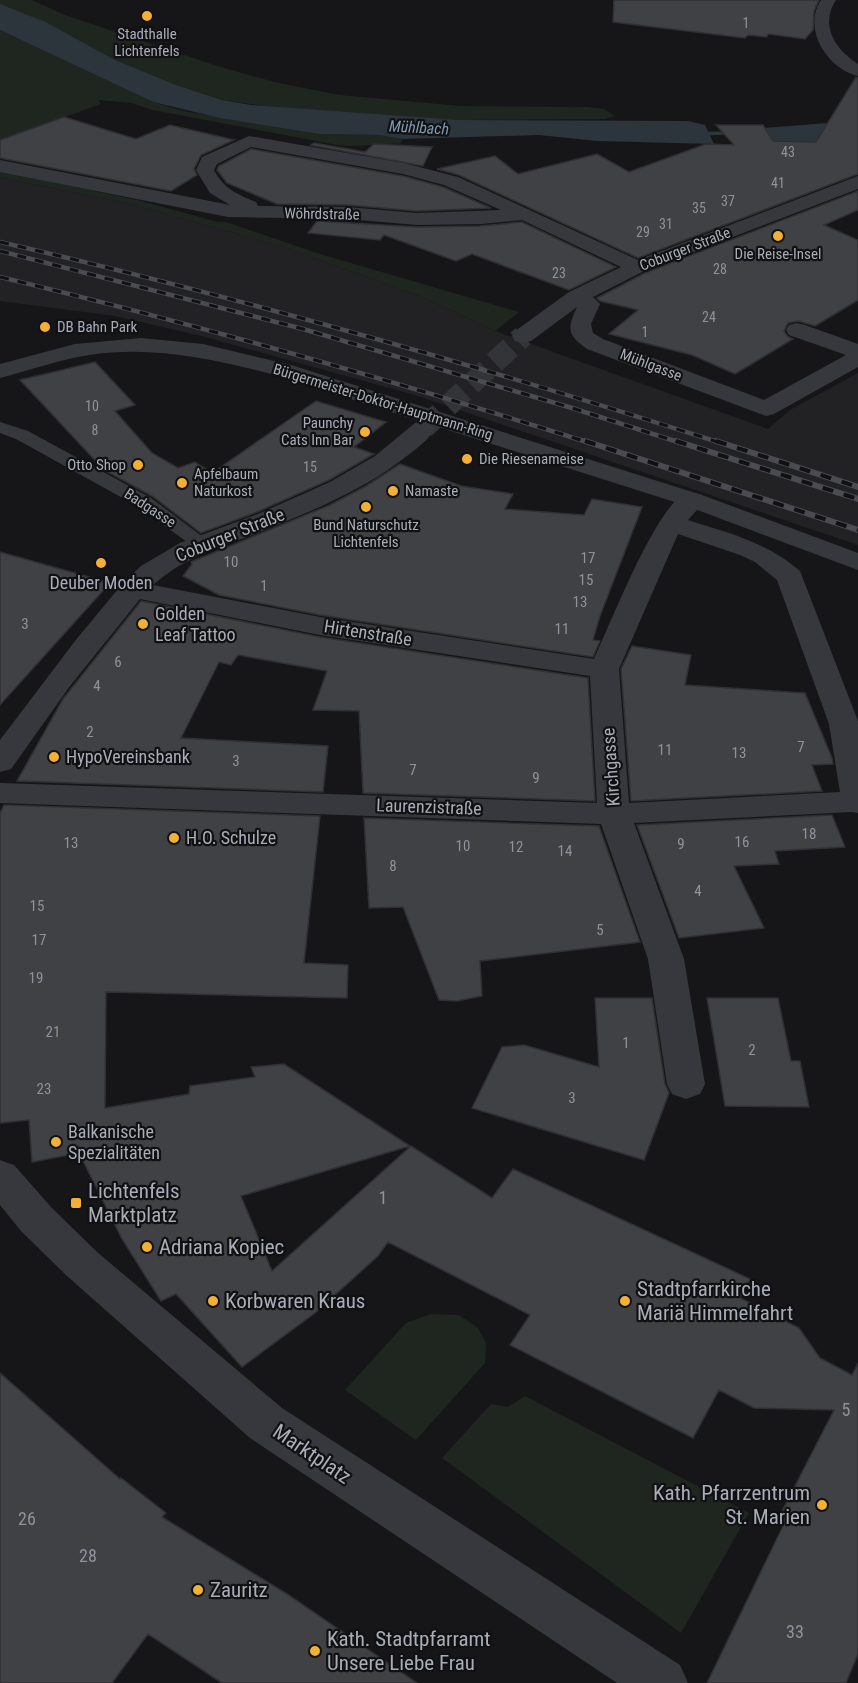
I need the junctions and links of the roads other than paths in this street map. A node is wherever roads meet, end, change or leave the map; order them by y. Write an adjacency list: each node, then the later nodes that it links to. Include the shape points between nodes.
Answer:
1 (829, 0): 2 (street, via 824,6 823,36 829,49)
2 (858, 71)
3 (0, 166): 5 (street, Wöhrdstraße, via 228,211)
4 (858, 182): 7 (street, Coburger Straße)
5 (272, 213): 6 (street, Wöhrdstraße, via 347,213 417,219); 6 (street, via 219,194 204,170 210,161 249,141 452,181)
6 (525, 214): 7 (street)
7 (637, 267): 8 (street, Coburger Straße)
8 (577, 297): 10 (street, Coburger Straße); 12 (street, Mühlgasse, via 589,304 580,324 584,336 595,344 766,409)
9 (797, 330): 11 (street)
10 (523, 336)
11 (858, 352)
12 (858, 358)
13 (0, 370): 16 (street, Bürgermeister-Doktor-Hauptmann-Ring, via 121,345 172,347 227,356 283,370)
14 (0, 427): 18 (street, Badgasse, via 22,435 144,502)
15 (424, 428): 18 (street, Coburger Straße, via 376,466 331,492)
16 (693, 500): 17 (street, Kirchgasse); 19 (street, Bürgermeister-Doktor-Hauptmann-Ring)
17 (670, 523): 21 (street, Kirchgasse); 24 (street, via 761,554 790,577 844,724)
18 (201, 543): 20 (street, Coburger Straße, via 161,565)
19 (858, 562)
20 (133, 589): 21 (street, Hirtenstraße, via 320,626); 22 (street, Coburger Straße, via 46,694)
21 (604, 669): 25 (street, Kirchgasse)
22 (0, 762)
23 (0, 793): 25 (street, Laurenzistraße)
24 (858, 802): 25 (street, Laurenzistraße)
25 (614, 814): 26 (street, Kirchgasse, via 666,959)
26 (686, 1084)
27 (0, 1176): 28 (street, Marktplatz, via 36,1220 82,1264 266,1423)
28 (662, 1683)

